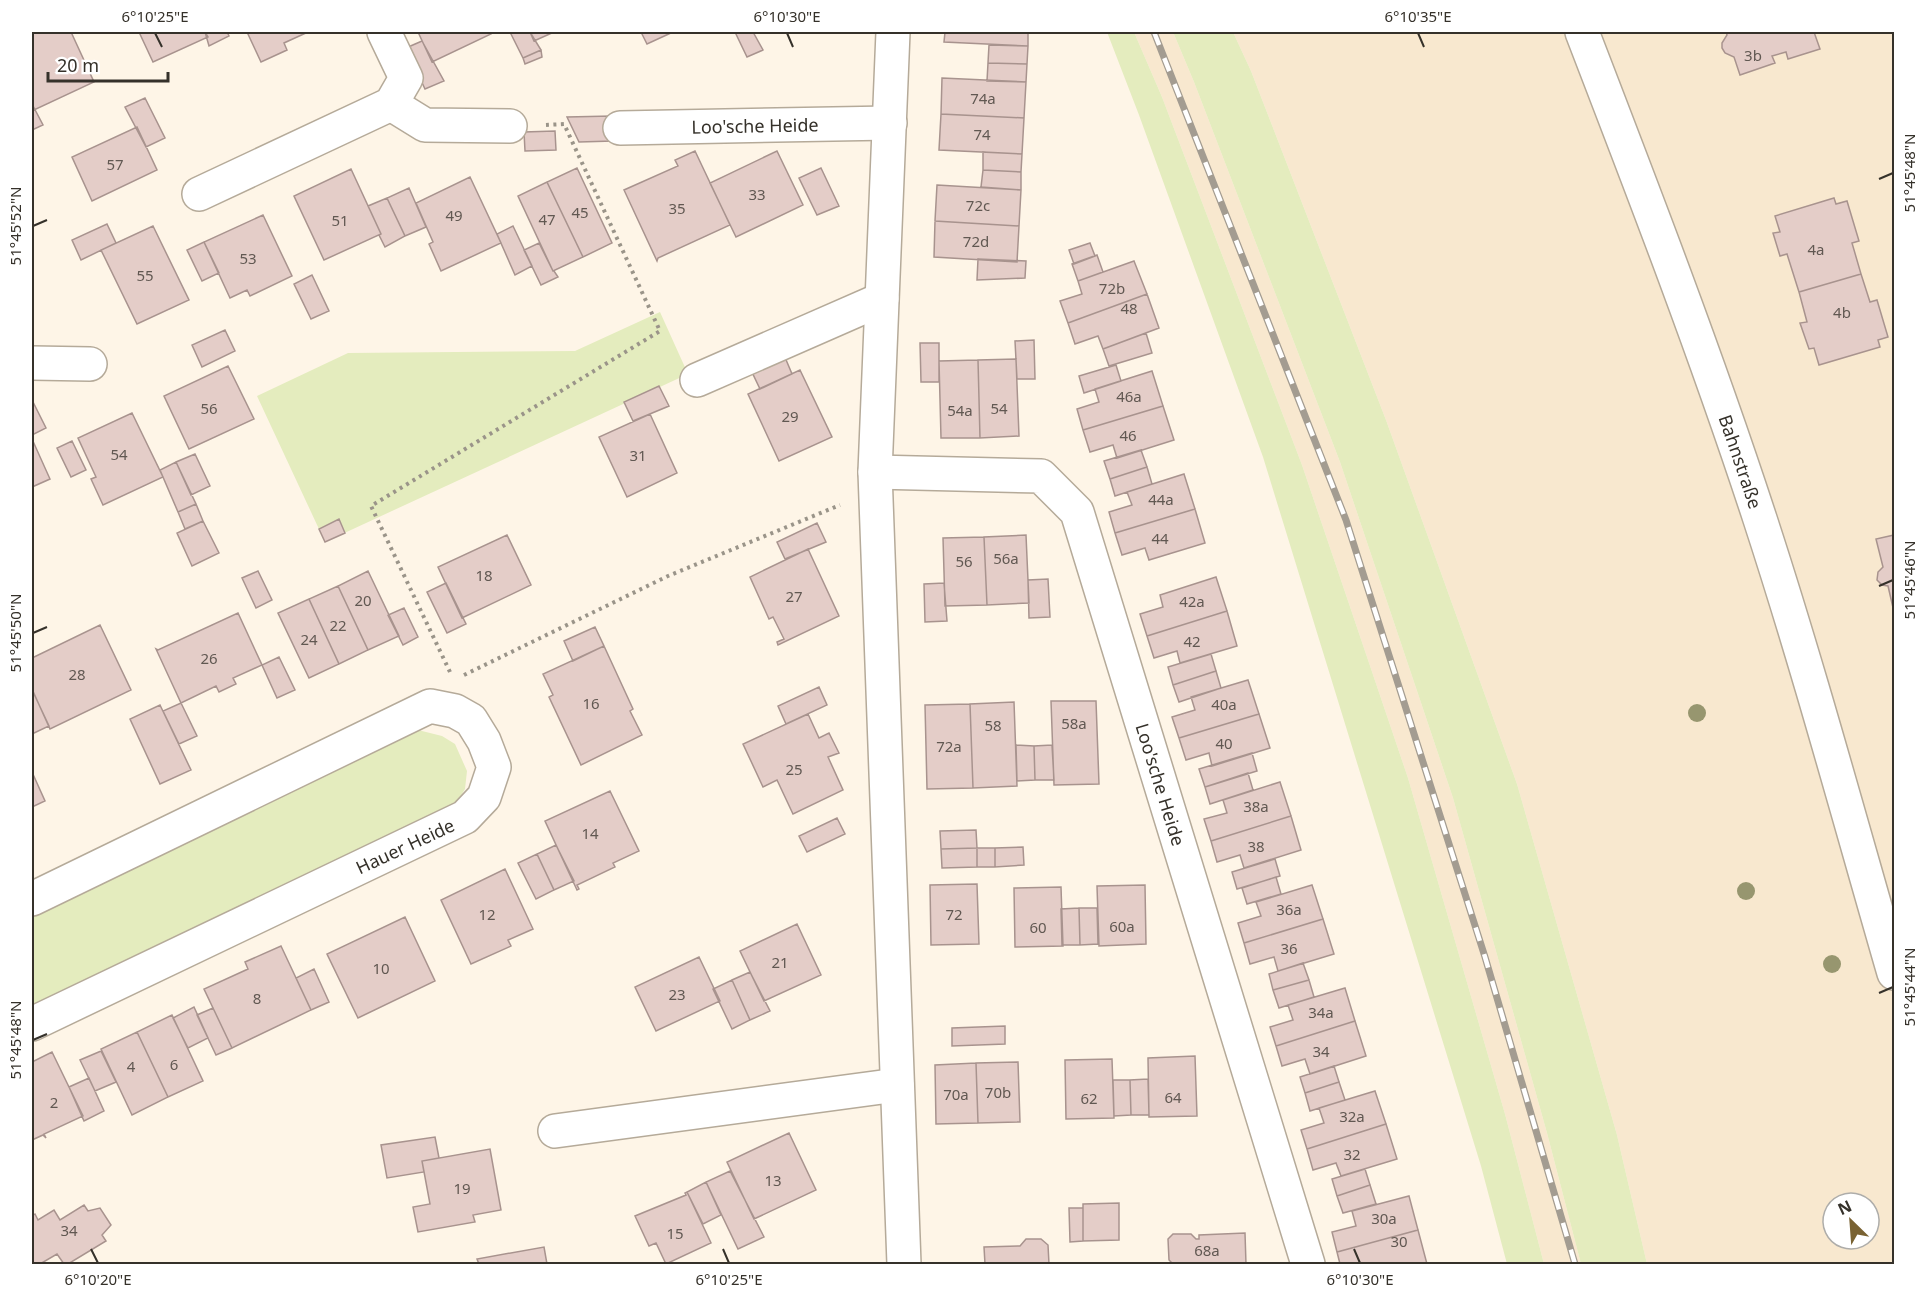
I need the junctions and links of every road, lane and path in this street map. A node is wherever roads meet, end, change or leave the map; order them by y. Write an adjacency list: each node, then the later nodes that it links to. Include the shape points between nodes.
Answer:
1 (384, 32): 4 (street, via 406,78)
2 (893, 32): 5 (street)
3 (1582, 32): 16 (street, Bahnstraße, via 1661,236 1760,518 1831,749)
4 (391, 104): 6 (street, via 425,125); 8 (street)
5 (890, 123): 7 (street, Loo'sche Heide); 9 (street)
6 (510, 126): 14 (path, via 564,124 660,331 372,506)
7 (620, 128)
8 (199, 194)
9 (882, 299): 12 (street); 13 (street)
10 (32, 363): 11 (street)
11 (90, 364)
12 (697, 380)
13 (876, 481): 14 (path, via 468,671); 20 (street); 23 (street, Loo'sche Heide, via 1041,476 1077,512)
14 (455, 683): 15 (path)
15 (430, 706): 17 (street); 19 (street, Hauer Heide, via 455,711 471,720 494,767 484,797 465,817)
16 (1884, 896): 18 (street, Bahnstraße)
17 (32, 899)
18 (1894, 973)
19 (32, 1024)
20 (897, 1085): 21 (street); 22 (street)
21 (555, 1131)
22 (904, 1264)
23 (1308, 1264)

